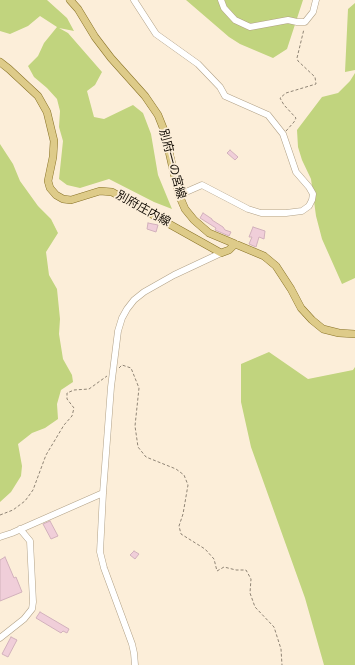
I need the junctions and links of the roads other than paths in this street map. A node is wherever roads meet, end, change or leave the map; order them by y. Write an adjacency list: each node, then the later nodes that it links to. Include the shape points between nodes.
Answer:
1 (70, 0): 6 (main road, 別府一の宮線, via 111,58 158,114)
2 (134, 0): 6 (street, via 156,34 198,64 225,96 268,115 283,134 296,172 313,194 309,206 302,211 286,213 261,213 248,209 202,185)
3 (221, 0): 4 (street, via 224,8 235,20 250,27 288,20 305,22 313,12)
4 (316, 0)
5 (0, 62): 8 (main road, 別府庄内線, via 38,96 47,112 54,141 48,181 56,195 71,200 100,191 112,192)
6 (179, 195): 7 (main road, 別府一の宮線, via 185,209 194,220 209,233)
7 (235, 244): 8 (main road); 9 (main road, 別府一の宮線, via 264,256 276,266 300,308 323,329)
8 (221, 253): 10 (street, via 144,292 134,300 122,318 113,372)
9 (355, 334)
10 (103, 493): 11 (street); 14 (street, via 100,552 132,644)
11 (20, 529): 12 (street); 13 (street, via 30,541 34,602 32,609 24,618)
12 (0, 537)
13 (0, 638)
14 (135, 665)

